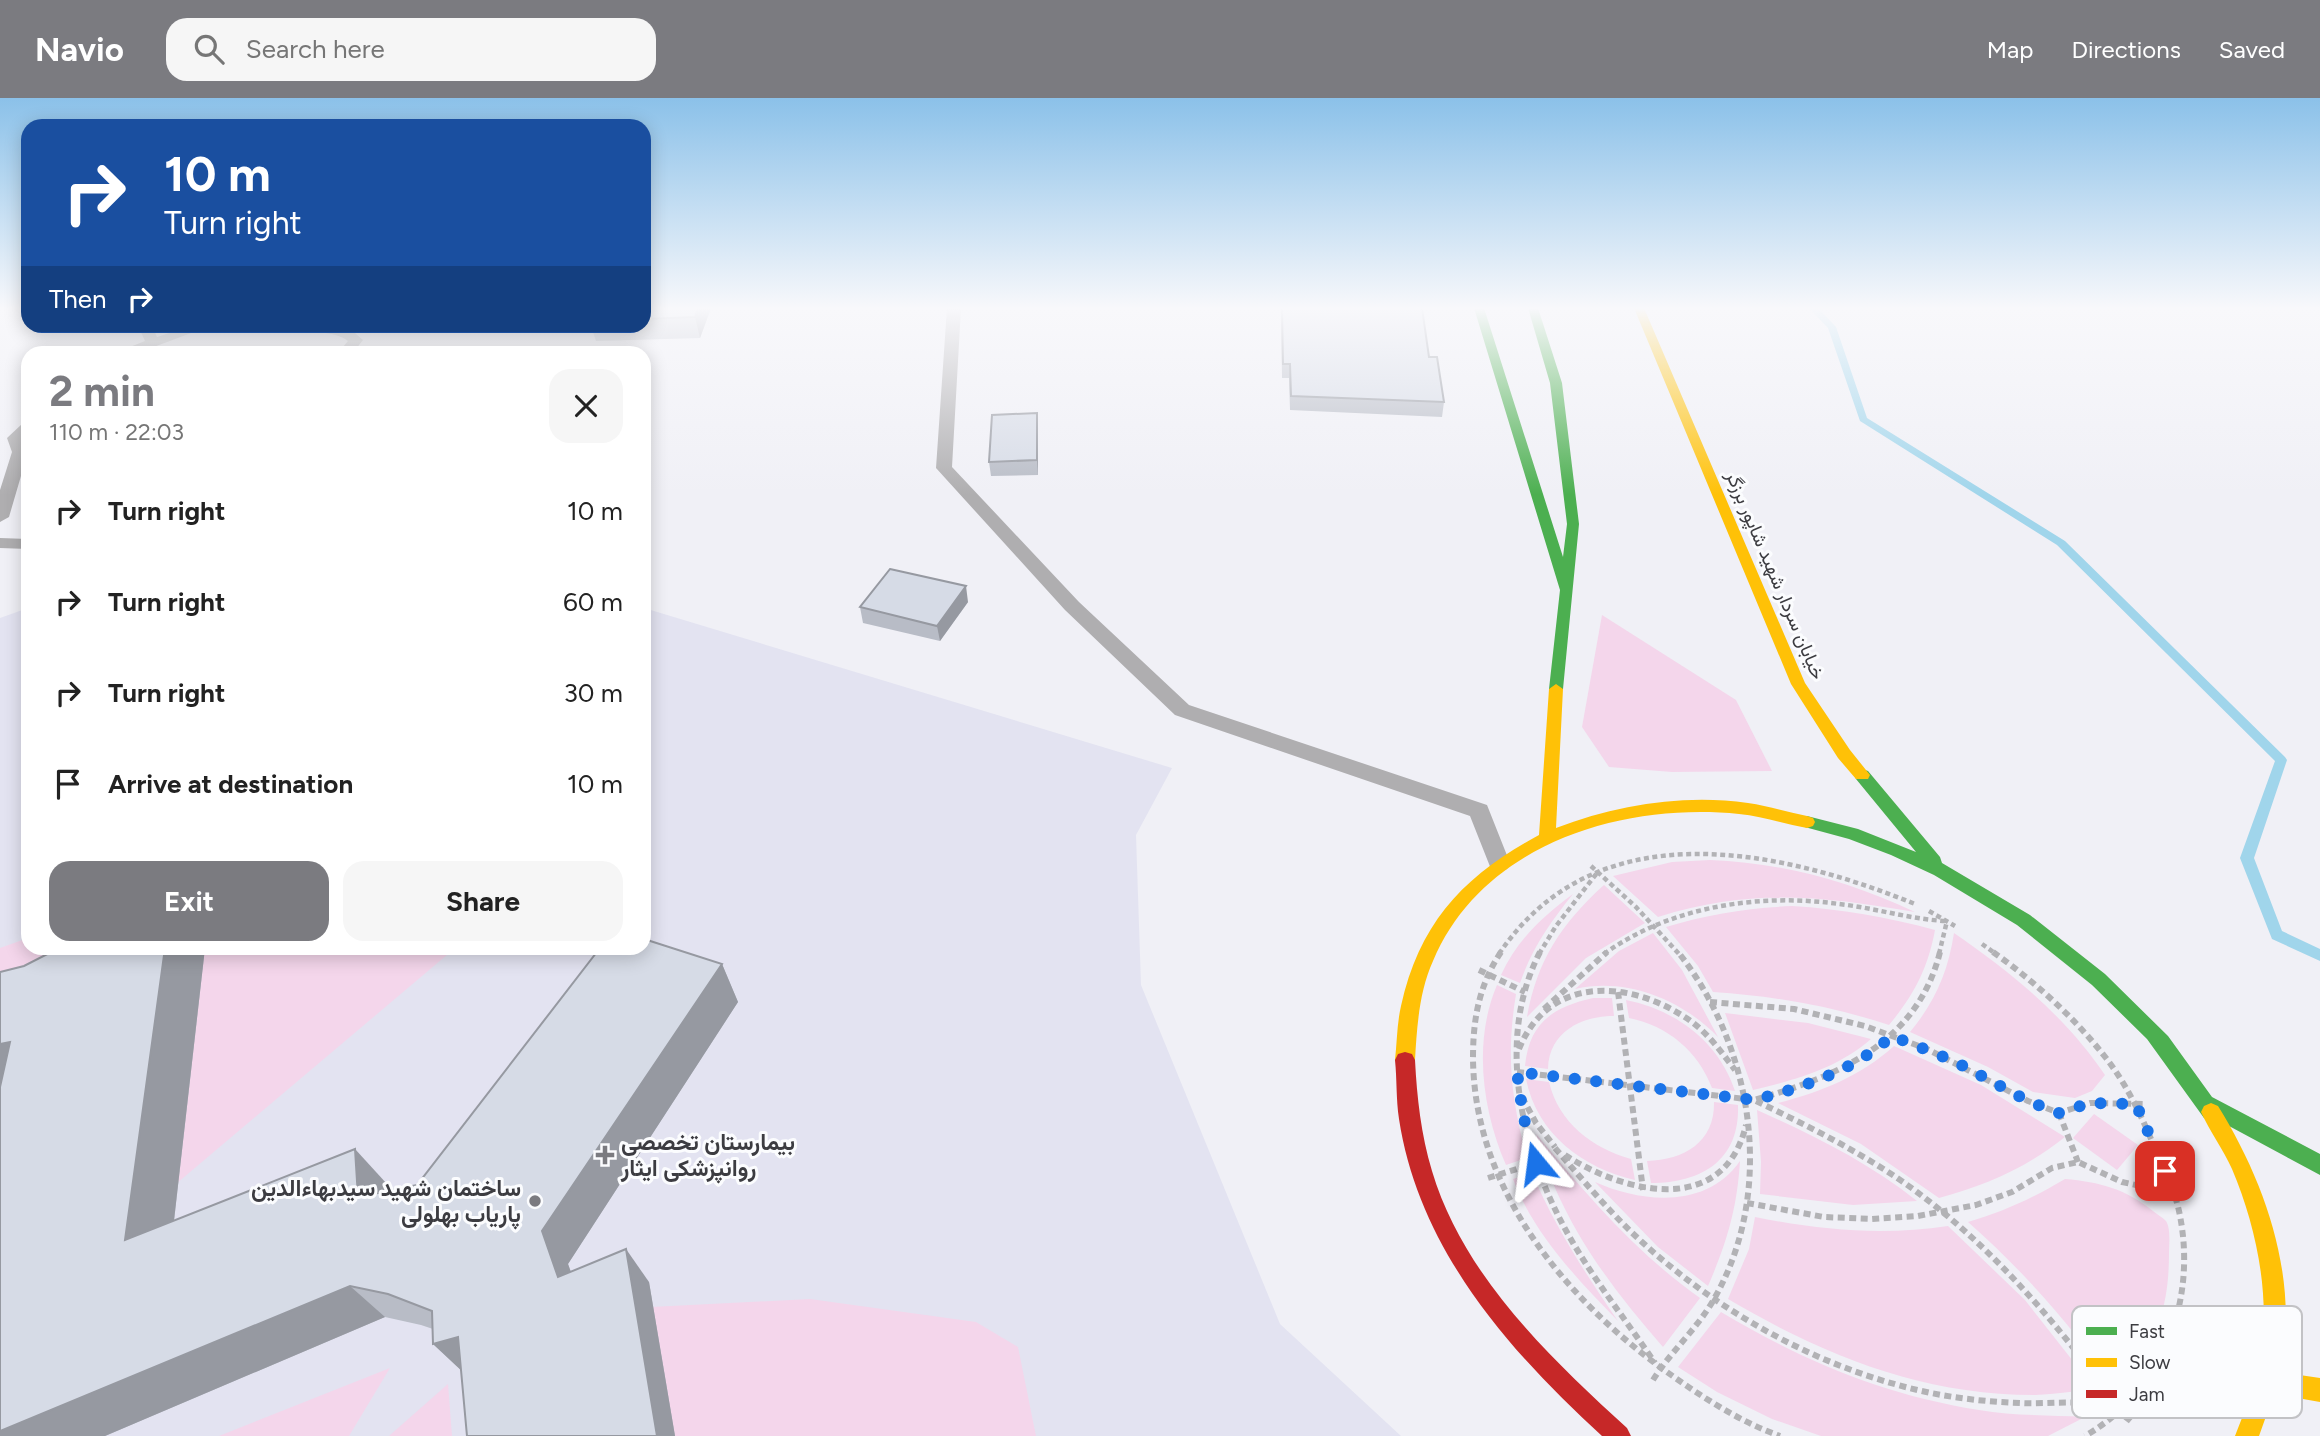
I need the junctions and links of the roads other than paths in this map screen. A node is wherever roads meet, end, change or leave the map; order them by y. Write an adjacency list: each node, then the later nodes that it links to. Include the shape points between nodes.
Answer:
1 (950, 370): 11 (lane, via 944,468 1072,606 1182,709 1479,811)
2 (1498, 370): 9 (main road)
3 (1552, 370): 9 (main road, via 1573,524)
4 (1665, 370): 12 (main road, خیابان سردار شهید شاپور برزگر, via 1798,684 1844,754)
5 (21, 433): 6 (lane, via 15,438 20,452)
6 (0, 517)
7 (0, 543): 8 (lane)
8 (21, 544)
9 (1567, 590): 10 (main road, via 1552,726)
10 (1547, 836): 11 (main road); 12 (main road, via 1600,817 1643,810 1737,809 1838,829)
11 (1499, 863): 19 (main road, via 1459,899 1435,932 1417,969 1405,1011 1401,1058 1405,1108 1417,1162 1439,1218 1470,1275 1511,1331 1562,1386)
12 (1939, 869): 13 (main road, via 2030,922 2087,966 2172,1054)
13 (2207, 1104): 14 (main road); 15 (main road, via 2254,1202 2272,1270)
14 (2320, 1165)
15 (2275, 1306)
16 (2302, 1387): 17 (main road)
17 (2320, 1390)
18 (2254, 1418): 20 (main road)
19 (1619, 1436)
20 (2247, 1436)

